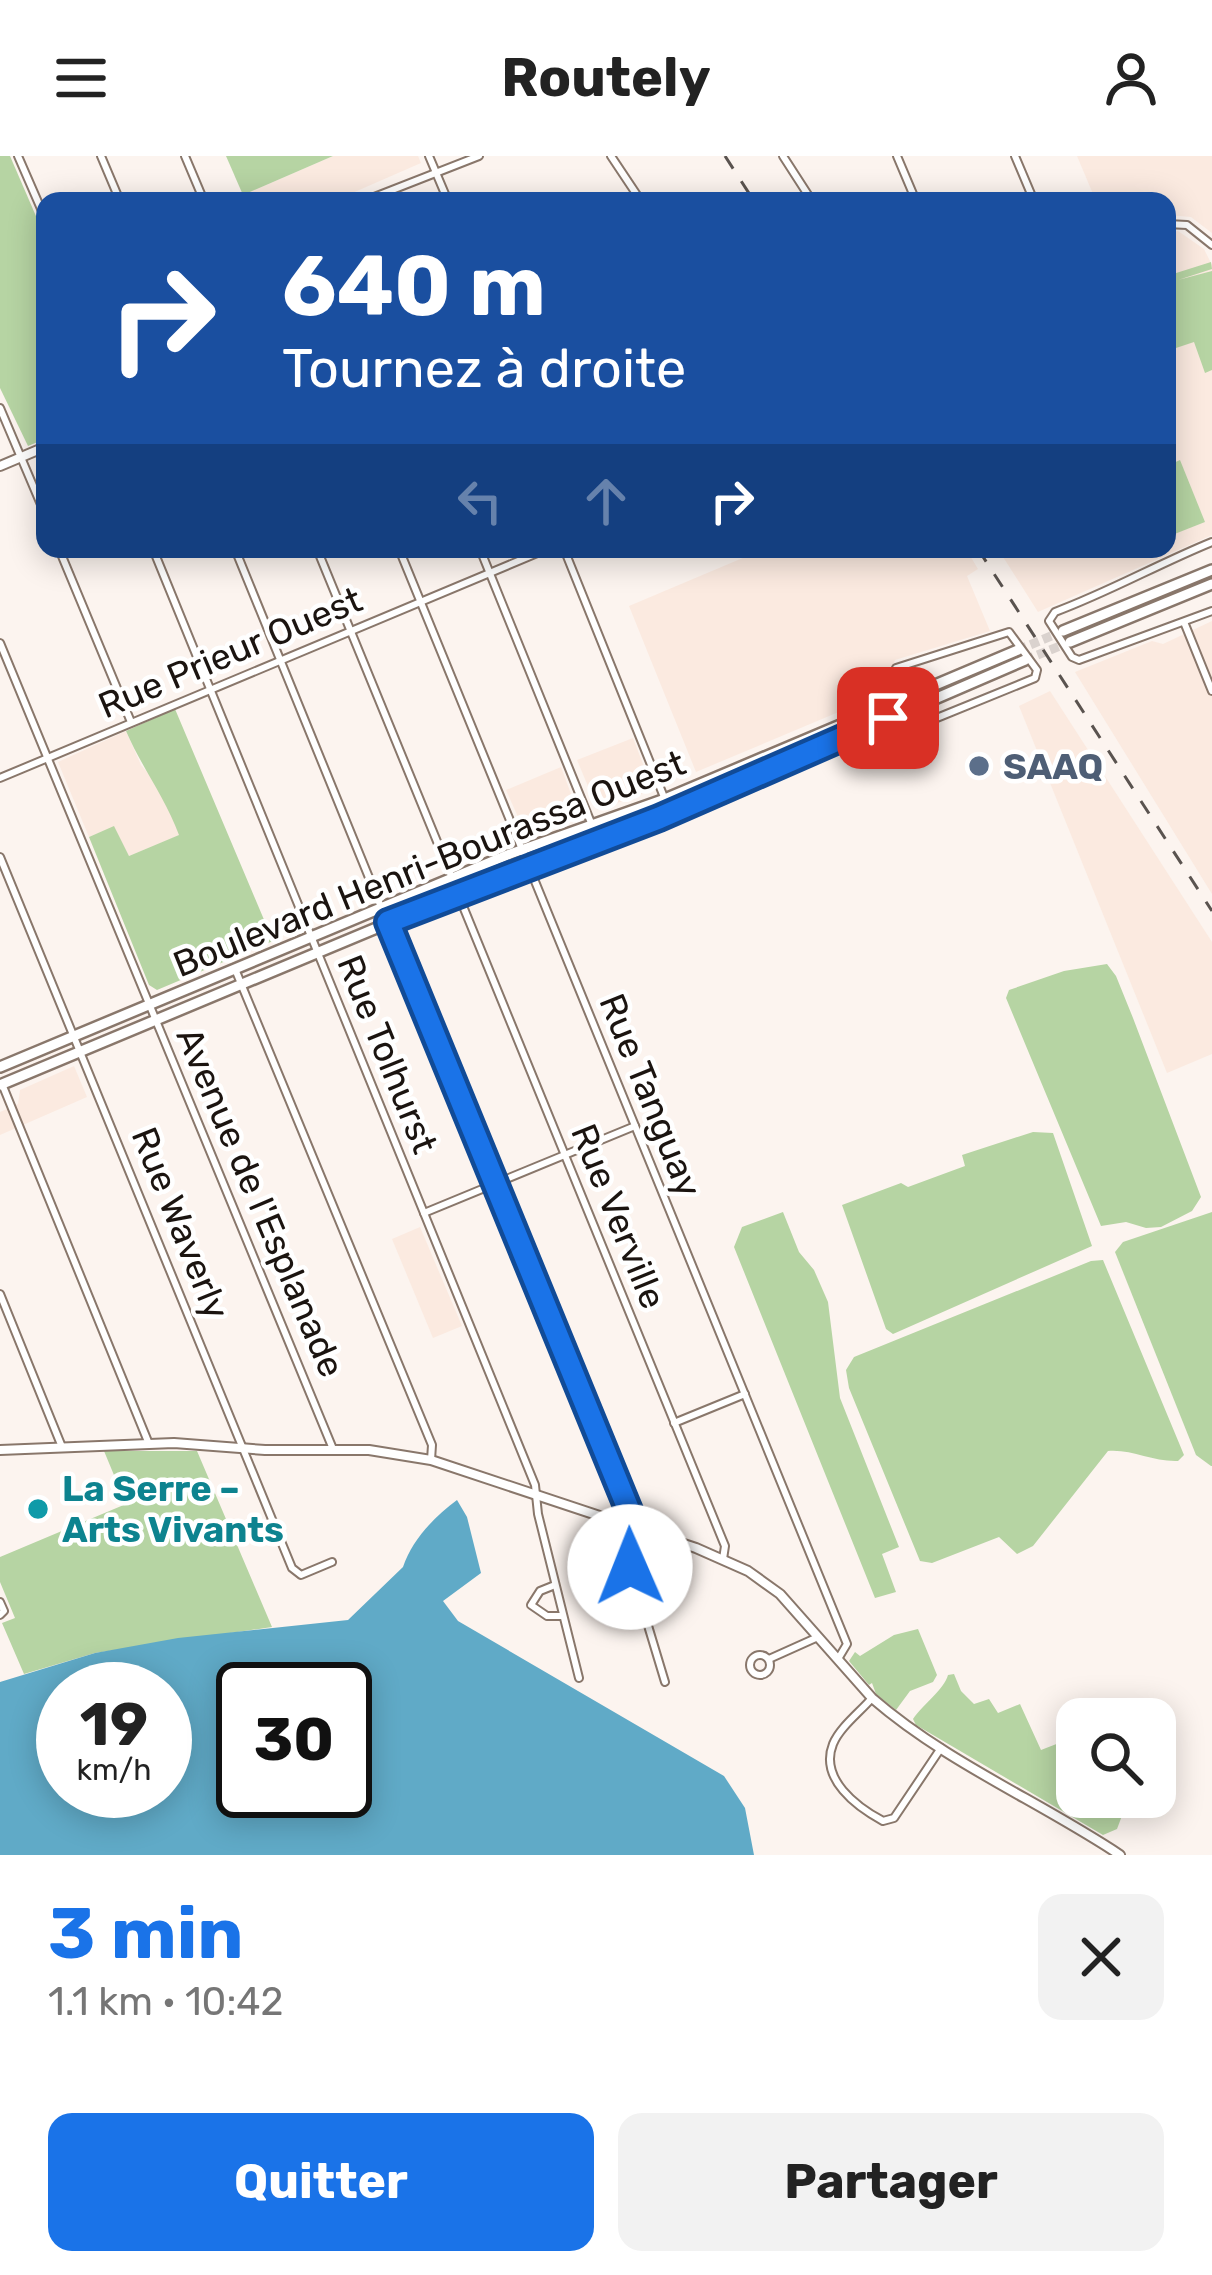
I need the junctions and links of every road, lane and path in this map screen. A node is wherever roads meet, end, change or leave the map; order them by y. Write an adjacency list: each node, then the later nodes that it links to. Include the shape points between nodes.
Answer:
1 (18, 156): 19 (street)
2 (101, 156): 11 (street)
3 (185, 156): 12 (street)
4 (429, 156): 10 (street)
5 (479, 156): 10 (street)
6 (611, 156): 15 (street)
7 (783, 156): 16 (street)
8 (897, 156): 17 (street)
9 (1015, 156): 18 (street)
10 (435, 171): 13 (street); 14 (street)
11 (116, 192)
12 (201, 192)
13 (385, 192)
14 (444, 192)
15 (635, 192)
16 (806, 192)
17 (912, 192)
18 (1030, 192)
19 (36, 197)
20 (1176, 224): 21 (street)
21 (1212, 245)
22 (0, 408): 24 (street)
23 (36, 451): 24 (street)
24 (21, 457): 25 (street); 26 (street)
25 (0, 466)
26 (36, 493)
27 (1212, 542): 41 (street, via 1049,618 1079,660)
28 (63, 558): 57 (street)
29 (157, 558): 50 (street, Rue Tolhurst)
30 (239, 558): 47 (street)
31 (321, 558): 42 (street)
32 (403, 558): 39 (street, Rue Tanguay)
33 (484, 558): 37 (street)
34 (526, 558): 37 (street, Rue Prieur Ouest)
35 (567, 558): 60 (street)
36 (1212, 570): 43 (main road)
37 (490, 574): 39 (street, Rue Prieur Ouest); 62 (street)
38 (1212, 584): 44 (main road)
39 (421, 602): 42 (street, Rue Prieur Ouest); 64 (street, Rue Tanguay)
40 (1212, 611): 41 (street)
41 (1184, 622): 51 (street)
42 (351, 631): 47 (street, Rue Prieur Ouest); 67 (street)
43 (1063, 631)
44 (1070, 642)
45 (0, 643): 58 (street, Avenue de l'Esplanade)
46 (1018, 650): 52 (main road, Boulevard Henri-Bourassa Ouest)
47 (280, 660): 50 (street, Rue Prieur Ouest); 69 (street)
48 (1024, 661): 53 (main road, Boulevard Henri-Bourassa Ouest)
49 (902, 666): 52 (street); 54 (street); 56 (street, via 1011,632 1037,670 1035,678)
50 (209, 688): 57 (street, Rue Prieur Ouest); 71 (street, Rue Tolhurst)
51 (1212, 691)
52 (910, 693): 54 (main road, Boulevard Henri-Bourassa Ouest)
53 (919, 704): 55 (main road, Boulevard Henri-Bourassa Ouest); 56 (street)
54 (878, 708): 60 (main road, Boulevard Henri-Bourassa Ouest)
55 (888, 718): 56 (street); 61 (main road, Boulevard Henri-Bourassa Ouest)
56 (929, 721)
57 (131, 722): 58 (street, Rue Prieur Ouest)
58 (48, 757): 59 (street, Rue Prieur Ouest); 75 (street, Avenue de l'Esplanade)
59 (0, 778)
60 (665, 799): 61 (street); 62 (main road, Boulevard Henri-Bourassa Ouest)
61 (670, 812): 63 (main road, Boulevard Henri-Bourassa Ouest)
62 (592, 825): 63 (street); 64 (main road, Boulevard Henri-Bourassa Ouest)
63 (598, 840): 66 (main road, Boulevard Henri-Bourassa Ouest)
64 (522, 850): 66 (street, Rue Tanguay); 67 (main road, Boulevard Henri-Bourassa Ouest)
65 (0, 857): 77 (street, Rue Waverly)
66 (528, 865): 68 (main road, Boulevard Henri-Bourassa Ouest); 81 (street, Rue Tanguay)
67 (452, 878): 69 (main road, Boulevard Henri-Bourassa Ouest)
68 (458, 894): 70 (main road, Boulevard Henri-Bourassa Ouest); 82 (street, Rue Verville)
69 (381, 907): 71 (main road, Boulevard Henri-Bourassa Ouest)
70 (388, 922): 72 (main road, Boulevard Henri-Bourassa Ouest); 83 (street)
71 (310, 936): 72 (street, Rue Tolhurst); 73 (main road, Boulevard Henri-Bourassa Ouest)
72 (317, 951): 74 (main road, Boulevard Henri-Bourassa Ouest); 84 (street, Rue Tolhurst)
73 (235, 968): 74 (street); 75 (main road, Boulevard Henri-Bourassa Ouest)
74 (241, 983): 76 (main road, Boulevard Henri-Bourassa Ouest); 93 (street, via 432,1445)
75 (149, 1004): 76 (street, Avenue de l'Esplanade); 77 (main road, Boulevard Henri-Bourassa Ouest)
76 (156, 1019): 78 (main road, Boulevard Henri-Bourassa Ouest); 91 (street, Avenue de l'Esplanade)
77 (74, 1036): 78 (street, Rue Waverly); 79 (main road, Boulevard Henri-Bourassa Ouest)
78 (80, 1051): 80 (main road, Boulevard Henri-Bourassa Ouest); 90 (street, Rue Waverly)
79 (0, 1067)
80 (1, 1084): 88 (street)
81 (635, 1126): 82 (street); 86 (street, Rue Tanguay)
82 (565, 1155): 83 (street); 87 (street, Rue Verville)
83 (494, 1184): 84 (street); 95 (street, via 630,1513)
84 (424, 1213): 94 (street, Rue Tolhurst)
85 (0, 1294): 89 (street)
86 (745, 1394): 87 (street); 102 (street, Rue Tanguay, via 847,1644)
87 (674, 1423): 96 (street, Rue Verville, via 725,1546)
88 (148, 1444): 89 (street); 90 (street)
89 (62, 1447): 92 (street)
90 (243, 1448): 91 (street); 97 (street, Rue Waverly, via 293,1571)
91 (333, 1449): 93 (street)
92 (0, 1450)
93 (431, 1460): 94 (street)
94 (537, 1498): 95 (street); 98 (street, Rue Tolhurst)
95 (628, 1527): 96 (street); 104 (street, via 621,1537)
96 (723, 1559): 100 (street, via 770,1584)
97 (332, 1562)
98 (555, 1585): 99 (street, Rue Tolhurst); 99 (street, Rue Tolhurst, via 531,1604)
99 (562, 1616): 103 (street, Rue Tolhurst)
100 (818, 1636): 101 (street); 102 (street)
101 (770, 1659)
102 (838, 1659): 105 (street)
103 (579, 1678)
104 (665, 1682)
105 (872, 1698): 106 (street); 106 (street, via 831,1755 838,1784 865,1810 894,1818)
106 (941, 1748): 107 (street)
107 (1120, 1855)

